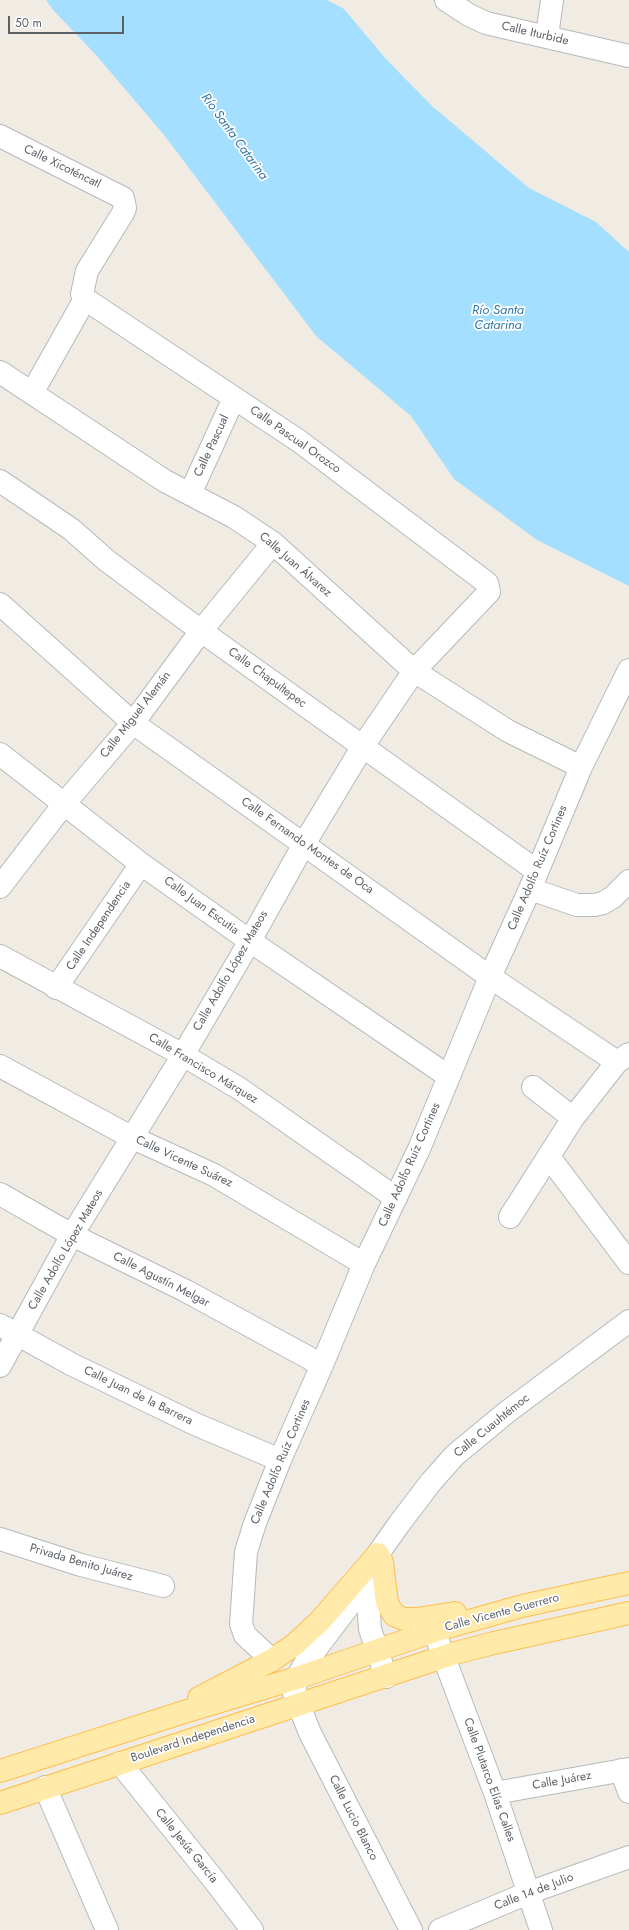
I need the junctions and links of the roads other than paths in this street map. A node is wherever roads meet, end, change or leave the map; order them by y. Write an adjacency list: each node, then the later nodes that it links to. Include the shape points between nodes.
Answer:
1 (446, 0): 3 (street, Calle Iturbide, via 486,23)
2 (552, 0): 3 (street)
3 (547, 36): 4 (street, Calle Iturbide)
4 (629, 56)
5 (0, 136): 6 (street, Calle Xicoténcatl, via 123,198 123,214 88,271 82,294)
6 (85, 299): 8 (street); 9 (street, Calle Pascual Orozco)
7 (0, 372): 8 (street, Calle Juan Álvarez)
8 (32, 393): 11 (street, Calle Juan Álvarez, via 165,482)
9 (234, 398): 11 (street, Calle Pascual); 13 (street, Calle Pascual Orozco, via 306,446 487,583)
10 (0, 481): 15 (street, Calle Chapultepec, via 71,529 106,560)
11 (190, 494): 12 (street, Calle Juan Álvarez, via 234,517)
12 (273, 543): 15 (street, Calle Miguel Alemán); 17 (street, Calle Juan Álvarez)
13 (488, 595): 17 (street, Calle Adolfo López Mateos)
14 (0, 604): 18 (street, Calle Fernando Montes de Oca)
15 (201, 631): 18 (street, Calle Miguel Alemán); 19 (street, Calle Chapultepec)
16 (629, 670): 21 (street, Calle Adolfo Ruíz Cortines)
17 (414, 671): 19 (street, Calle Adolfo López Mateos); 21 (street, Calle Juan Álvarez, via 508,731)
18 (132, 723): 22 (street, Calle Miguel Alemán); 23 (street, Calle Fernando Montes de Oca)
19 (363, 746): 23 (street, Calle Adolfo López Mateos); 25 (street, Calle Chapultepec)
20 (0, 754): 22 (street, Calle Juan Escutia)
21 (581, 767): 25 (street, Calle Adolfo Ruíz Cortines)
22 (64, 804): 24 (street, Calle Juan Escutia); 27 (street, Calle Miguel Alemán)
23 (304, 844): 28 (street, Calle Adolfo López Mateos); 30 (street, Calle Fernando Montes de Oca)
24 (141, 864): 28 (street, Calle Juan Escutia); 31 (street, Calle Independencia)
25 (533, 880): 26 (street, Calle Chapultepec, via 577,905 603,903); 30 (street, Calle Adolfo Ruíz Cortines)
26 (629, 881)
27 (0, 887)
28 (250, 941): 32 (street, Calle Adolfo López Mateos); 35 (street, Calle Juan Escutia)
29 (0, 956): 31 (street, Calle Francisco Márquez)
30 (490, 976): 33 (street, Calle Fernando Montes de Oca); 35 (street, Calle Adolfo Ruíz Cortines)
31 (56, 988): 32 (street, Calle Francisco Márquez)
32 (183, 1054): 38 (street, Calle Adolfo López Mateos); 41 (street, Calle Francisco Márquez, via 240,1089)
33 (623, 1058): 37 (street)
34 (0, 1066): 38 (street, Calle Vicente Suárez)
35 (448, 1076): 41 (street, Calle Adolfo Ruíz Cortines)
36 (533, 1087): 37 (street)
37 (573, 1118): 39 (street)
38 (131, 1137): 43 (street, Calle Adolfo López Mateos); 45 (street, Calle Vicente Suárez, via 214,1175)
39 (549, 1157): 42 (street); 44 (street)
40 (0, 1194): 43 (street, Calle Agustín Melgar)
41 (396, 1198): 45 (street, Calle Adolfo Ruíz Cortines)
42 (510, 1217)
43 (72, 1235): 47 (street, Calle Adolfo López Mateos); 48 (street, Calle Agustín Melgar, via 186,1291)
44 (629, 1263)
45 (364, 1264): 48 (street, Calle Adolfo Ruíz Cortines)
46 (629, 1321): 52 (street, Calle Cuauhtémoc, via 507,1412 455,1455 417,1499)
47 (8, 1330): 49 (street, Calle Adolfo López Mateos); 50 (street, Calle Juan de la Barrera, via 71,1364 195,1424)
48 (322, 1365): 50 (street, Calle Adolfo Ruíz Cortines)
49 (0, 1366)
50 (280, 1460): 60 (street, Calle Adolfo Ruíz Cortines, via 246,1552 240,1616 240,1624 245,1635)
51 (0, 1539): 54 (street, Privada Benito Juárez, via 81,1565)
52 (378, 1554): 56 (main road, via 382,1562 387,1603 394,1616 411,1619 458,1613); 58 (street, via 370,1580 368,1602 370,1628); 60 (main road, via 320,1621 294,1645); 62 (street, via 353,1600 306,1662)
53 (629, 1583): 56 (main road, Calle Vicente Guerrero)
54 (163, 1586)
55 (629, 1613): 59 (main road, via 494,1643)
56 (488, 1615): 57 (main road, Calle Vicente Guerrero)
57 (434, 1631): 58 (main road, Calle Vicente Guerrero); 59 (street, Calle Plutarco Elías Calles)
58 (378, 1651): 61 (street); 62 (main road)
59 (444, 1657): 61 (main road); 70 (street, Calle Plutarco Elías Calles)
60 (272, 1660): 64 (main road, via 204,1694)
61 (386, 1677): 63 (main road, Boulevard Independencia)
62 (297, 1678): 63 (street, Calle Lucio Blanco, via 294,1693); 64 (main road)
63 (298, 1705): 65 (main road, Boulevard Independencia); 76 (street, Calle Lucio Blanco)
64 (184, 1712): 67 (main road)
65 (120, 1763): 68 (main road, Boulevard Independencia); 75 (street, Calle Jesús García)
66 (625, 1770): 69 (street); 70 (street, Calle Juárez)
67 (0, 1771)
68 (45, 1787): 71 (main road, Boulevard Independencia); 74 (street)
69 (629, 1792)
70 (495, 1793): 73 (street, Calle Plutarco Elías Calles)
71 (0, 1802)
72 (629, 1857): 73 (street, Calle 14 de Julio)
73 (528, 1893): 77 (street, Calle 14 de Julio); 78 (street, Calle Plutarco Elías Calles)
74 (108, 1930)
75 (252, 1930)
76 (411, 1930)
77 (440, 1930)
78 (541, 1930)

